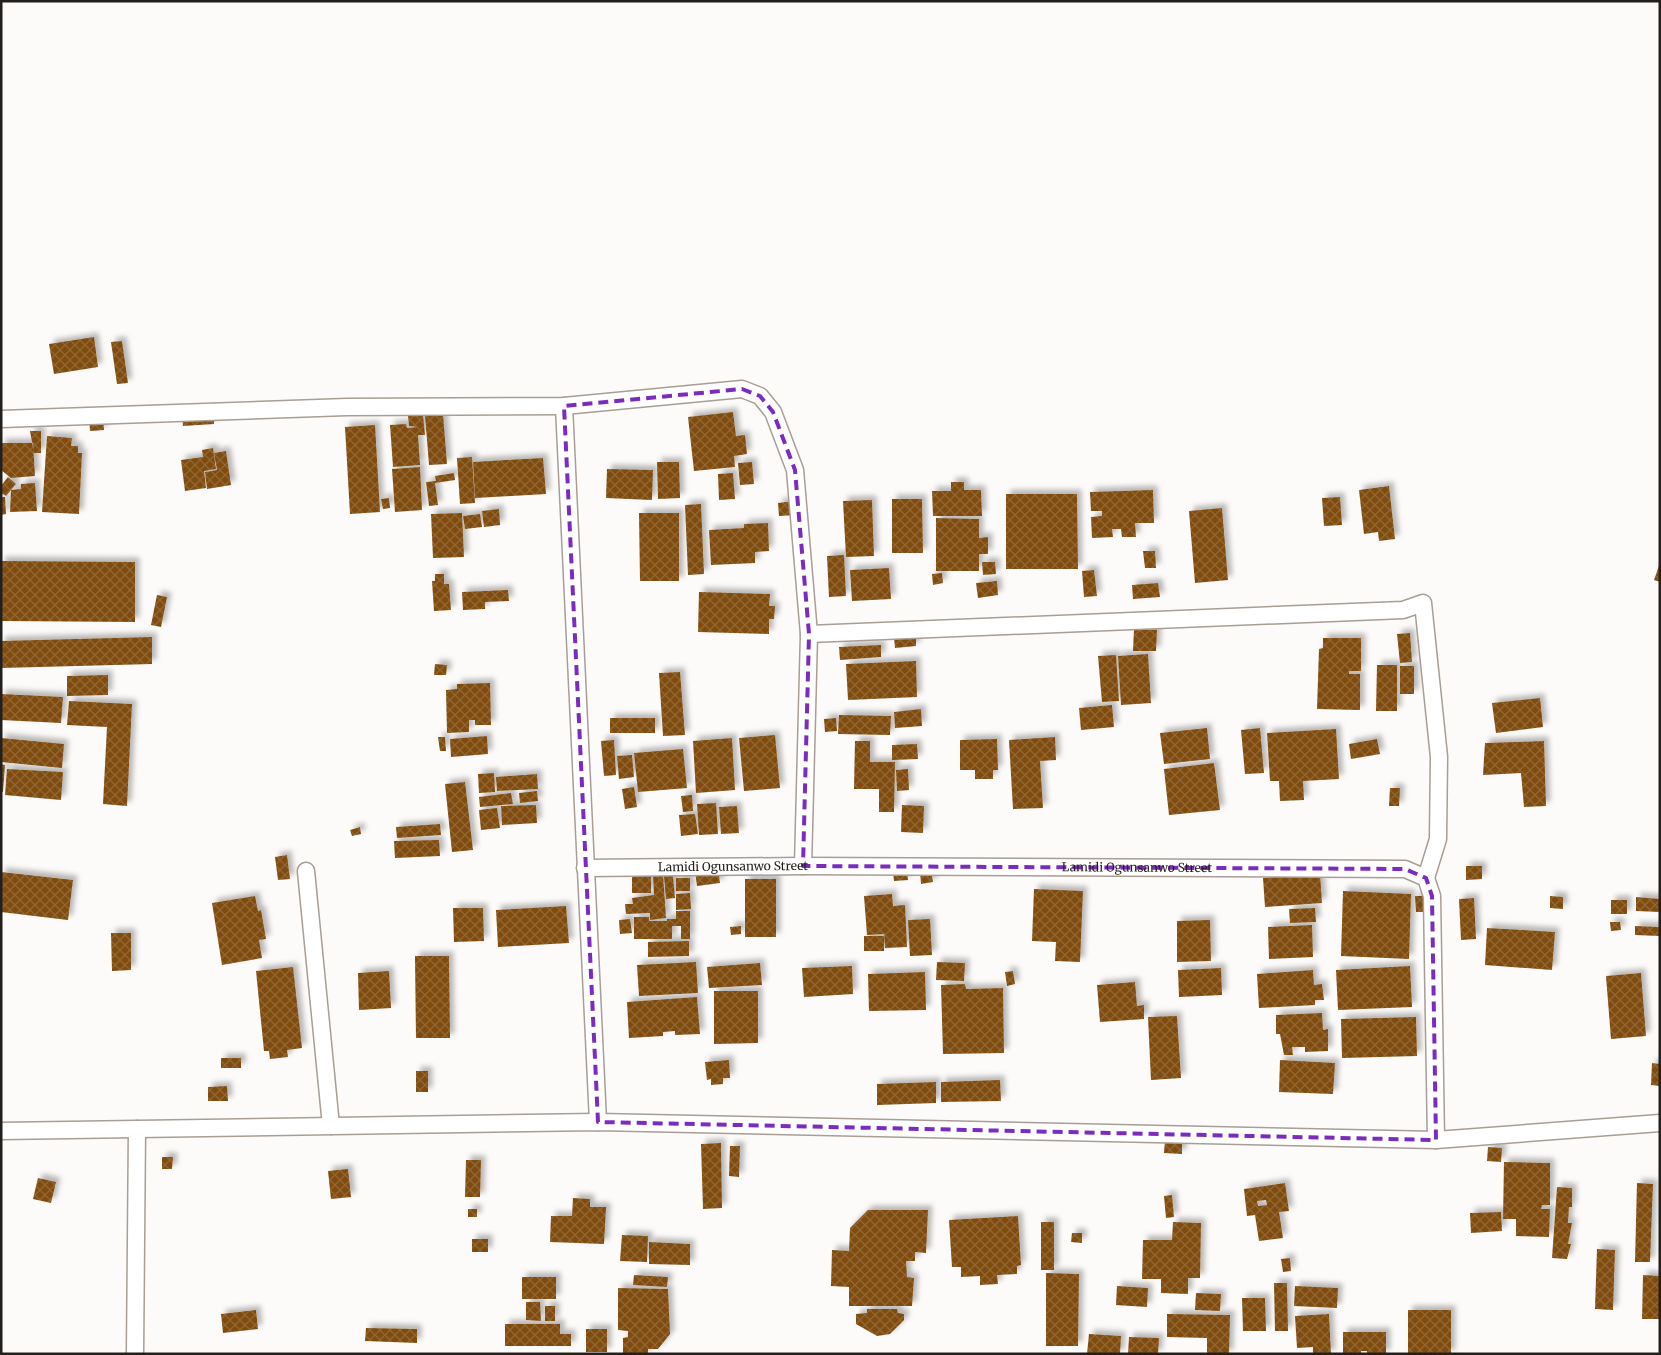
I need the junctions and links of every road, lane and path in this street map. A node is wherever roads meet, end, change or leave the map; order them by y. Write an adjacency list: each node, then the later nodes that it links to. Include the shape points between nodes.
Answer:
1 (564, 406): 2 (street, via 347,407); 3 (street, via 742,389 760,396 773,412 795,470); 5 (street)
2 (1, 419)
3 (809, 634): 4 (street); 7 (street, via 1403,610 1423,603 1439,757 1438,839)
4 (803, 866): 5 (street, Lamidi Ogunsanwo Street); 7 (street, Lamidi Ogunsanwo Street, via 1406,870)
5 (585, 868): 8 (street)
6 (306, 871): 10 (street)
7 (1426, 878): 13 (street, via 1432,896)
8 (598, 1122): 10 (street); 13 (street)
9 (1660, 1123): 13 (street)
10 (330, 1126): 11 (street)
11 (137, 1129): 12 (street); 14 (street)
12 (1, 1131)
13 (1436, 1140)
14 (135, 1354)

